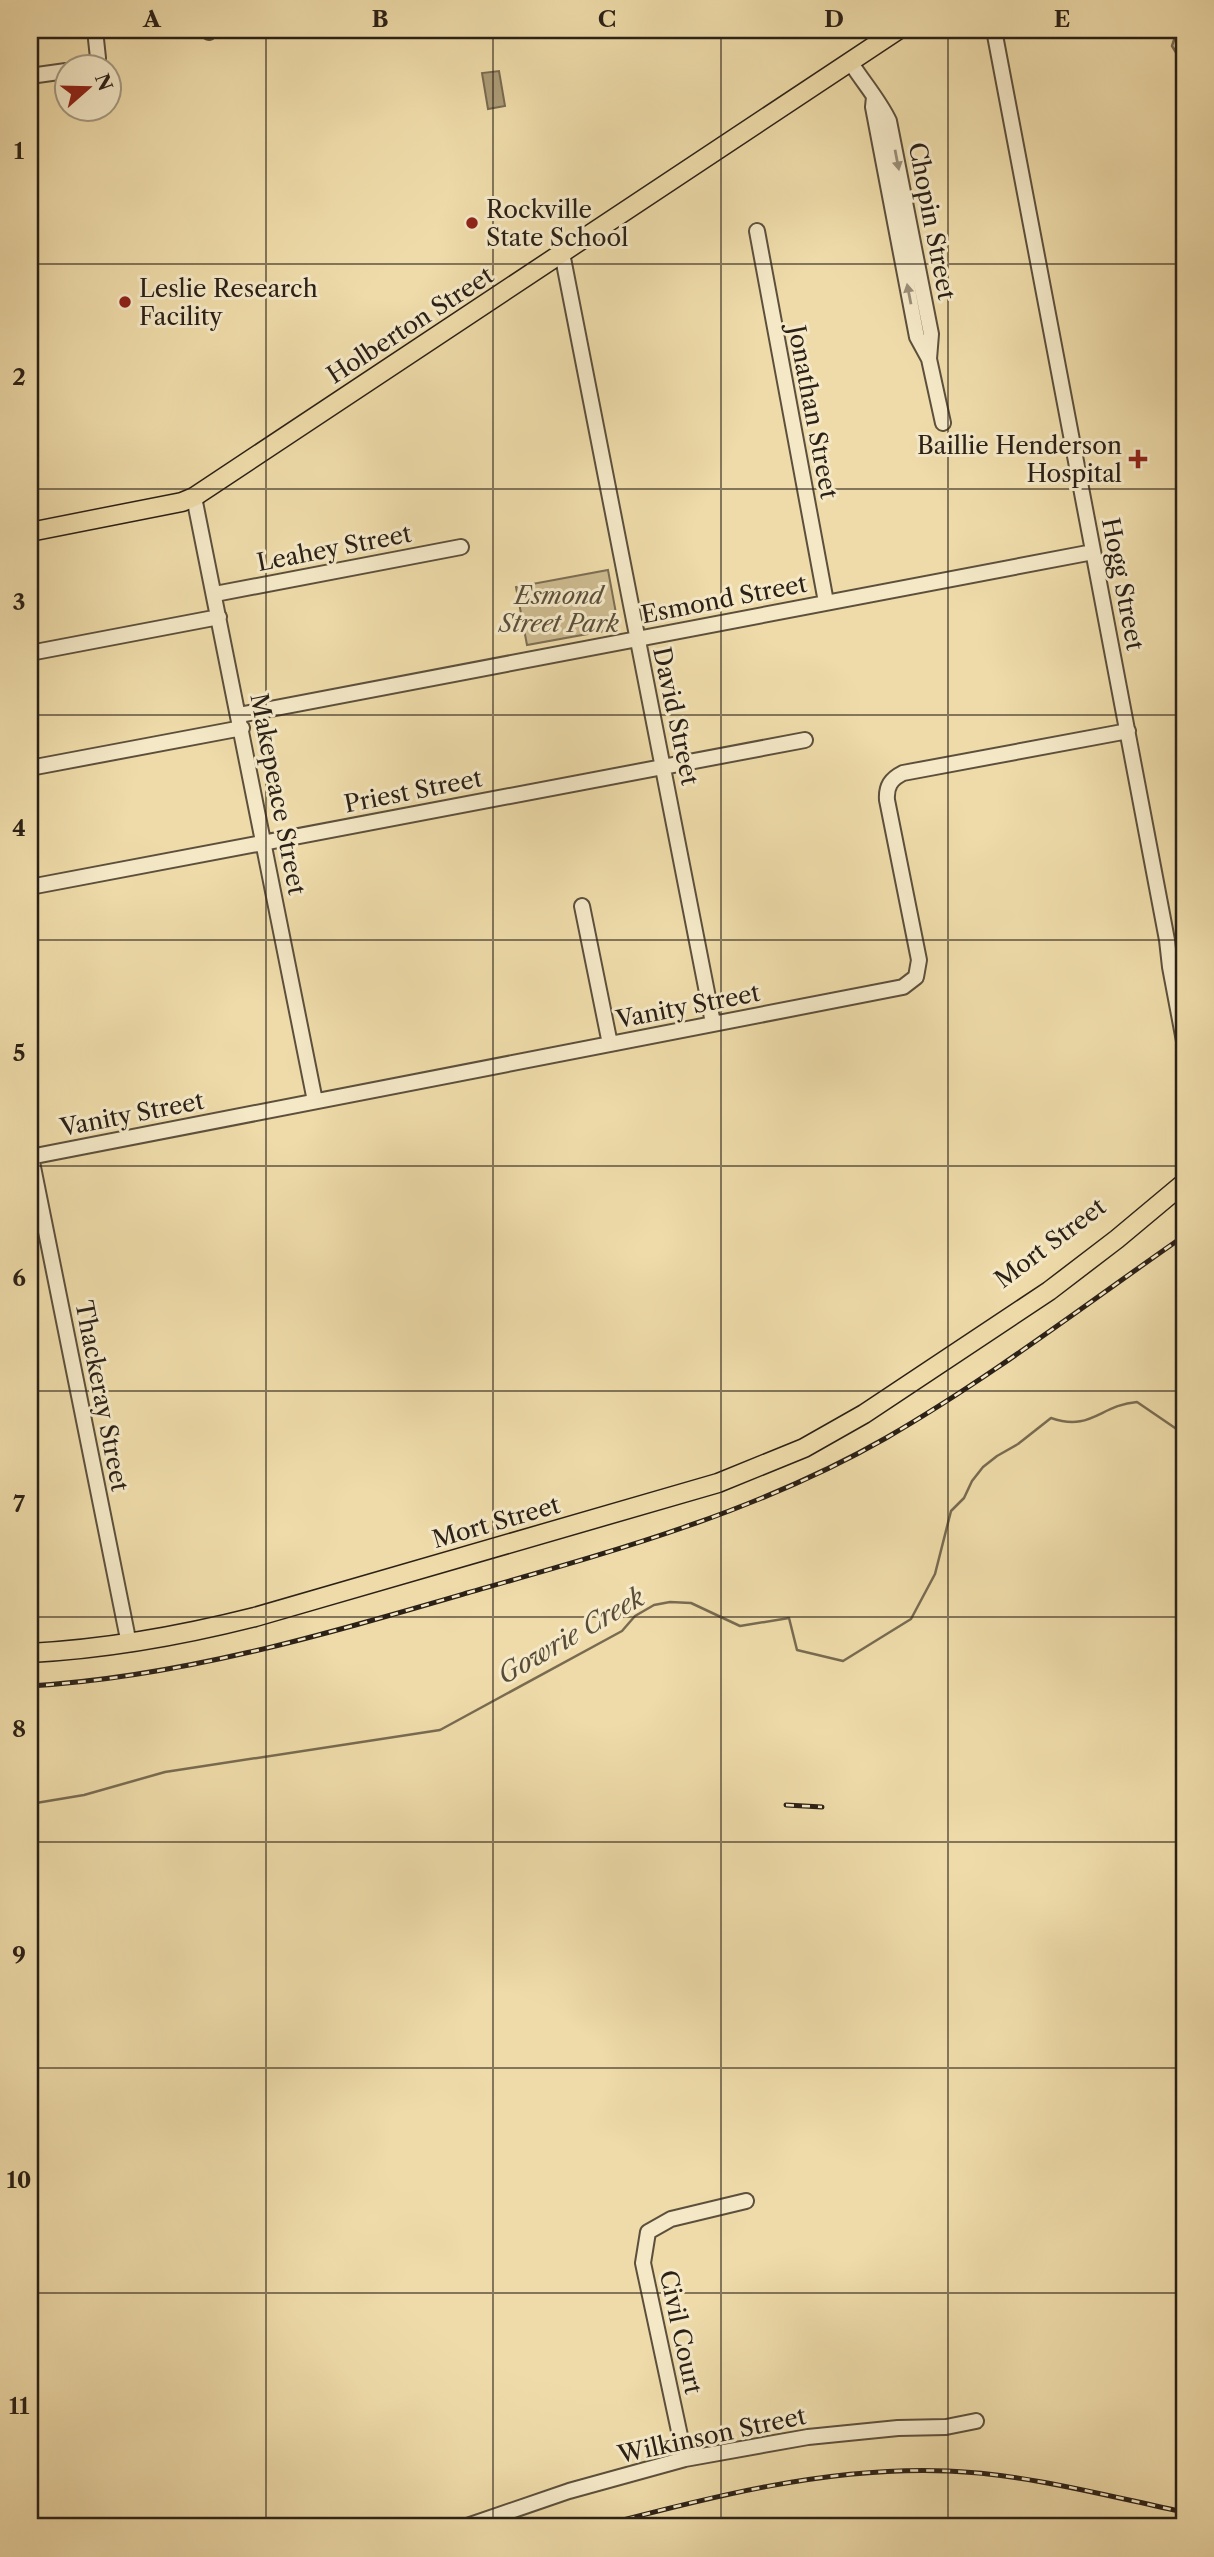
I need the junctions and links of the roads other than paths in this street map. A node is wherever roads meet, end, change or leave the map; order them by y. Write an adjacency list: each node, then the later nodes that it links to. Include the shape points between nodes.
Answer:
1 (94, 30): 4 (street)
2 (898, 30): 5 (main road, Holberton Street)
3 (994, 30): 14 (street, Hogg Street)
4 (97, 52)
5 (850, 63): 9 (main road, Holberton Street); 10 (street, Chopin Street, via 874,97 917,337 929,359)
6 (52, 73): 7 (street)
7 (30, 76)
8 (757, 230): 16 (street, Jonathan Street)
9 (562, 253): 11 (main road, Holberton Street); 18 (street, David Street)
10 (943, 423)
11 (194, 497): 12 (main road, Holberton Street); 15 (street, Makepeace Street)
12 (30, 532)
13 (461, 547): 15 (street, Leahey Street)
14 (1093, 552): 16 (street, Esmond Street); 21 (street, Hogg Street)
15 (215, 594): 17 (street, Makepeace Street)
16 (826, 602): 18 (street, Esmond Street)
17 (219, 617): 19 (street); 20 (street, Makepeace Street)
18 (637, 639): 20 (street, Esmond Street); 23 (street, David Street)
19 (30, 653)
20 (241, 722): 24 (street, Esmond Street); 25 (street, Makepeace Street)
21 (1128, 732): 28 (street, Hogg Street); 30 (street, Vanity Street, via 903,773 891,779 887,800 919,960 916,977 903,987)
22 (805, 740): 23 (street, Priest Street)
23 (664, 766): 25 (street, Priest Street); 30 (street, David Street)
24 (30, 768)
25 (264, 843): 26 (street, Priest Street); 33 (street, Makepeace Street)
26 (30, 887)
27 (582, 906): 32 (street)
28 (1167, 940): 29 (street, Hogg Street); 31 (street, Hogg Street)
29 (1184, 985)
30 (713, 1023): 32 (street, Vanity Street)
31 (1184, 1041)
32 (610, 1045): 33 (street, Vanity Street)
33 (315, 1101): 34 (street, Vanity Street)
34 (30, 1157): 38 (street, Thackeray Street)
35 (1184, 1168): 37 (main road, Mort Street, via 1102,1237 986,1322)
36 (1184, 1183): 37 (main road, Mort Street, via 1058,1284)
37 (947, 1358): 38 (main road, Mort Street, via 837,1430 719,1483 255,1617)
38 (129, 1644): 39 (main road, Mort Street)
39 (30, 1653)
40 (746, 2201): 42 (street, Civil Court, via 671,2219 648,2232 643,2263)
41 (976, 2421): 42 (street, Wilkinson Street, via 808,2437)
42 (685, 2459): 43 (street, Wilkinson Street, via 569,2491)
43 (464, 2527)

